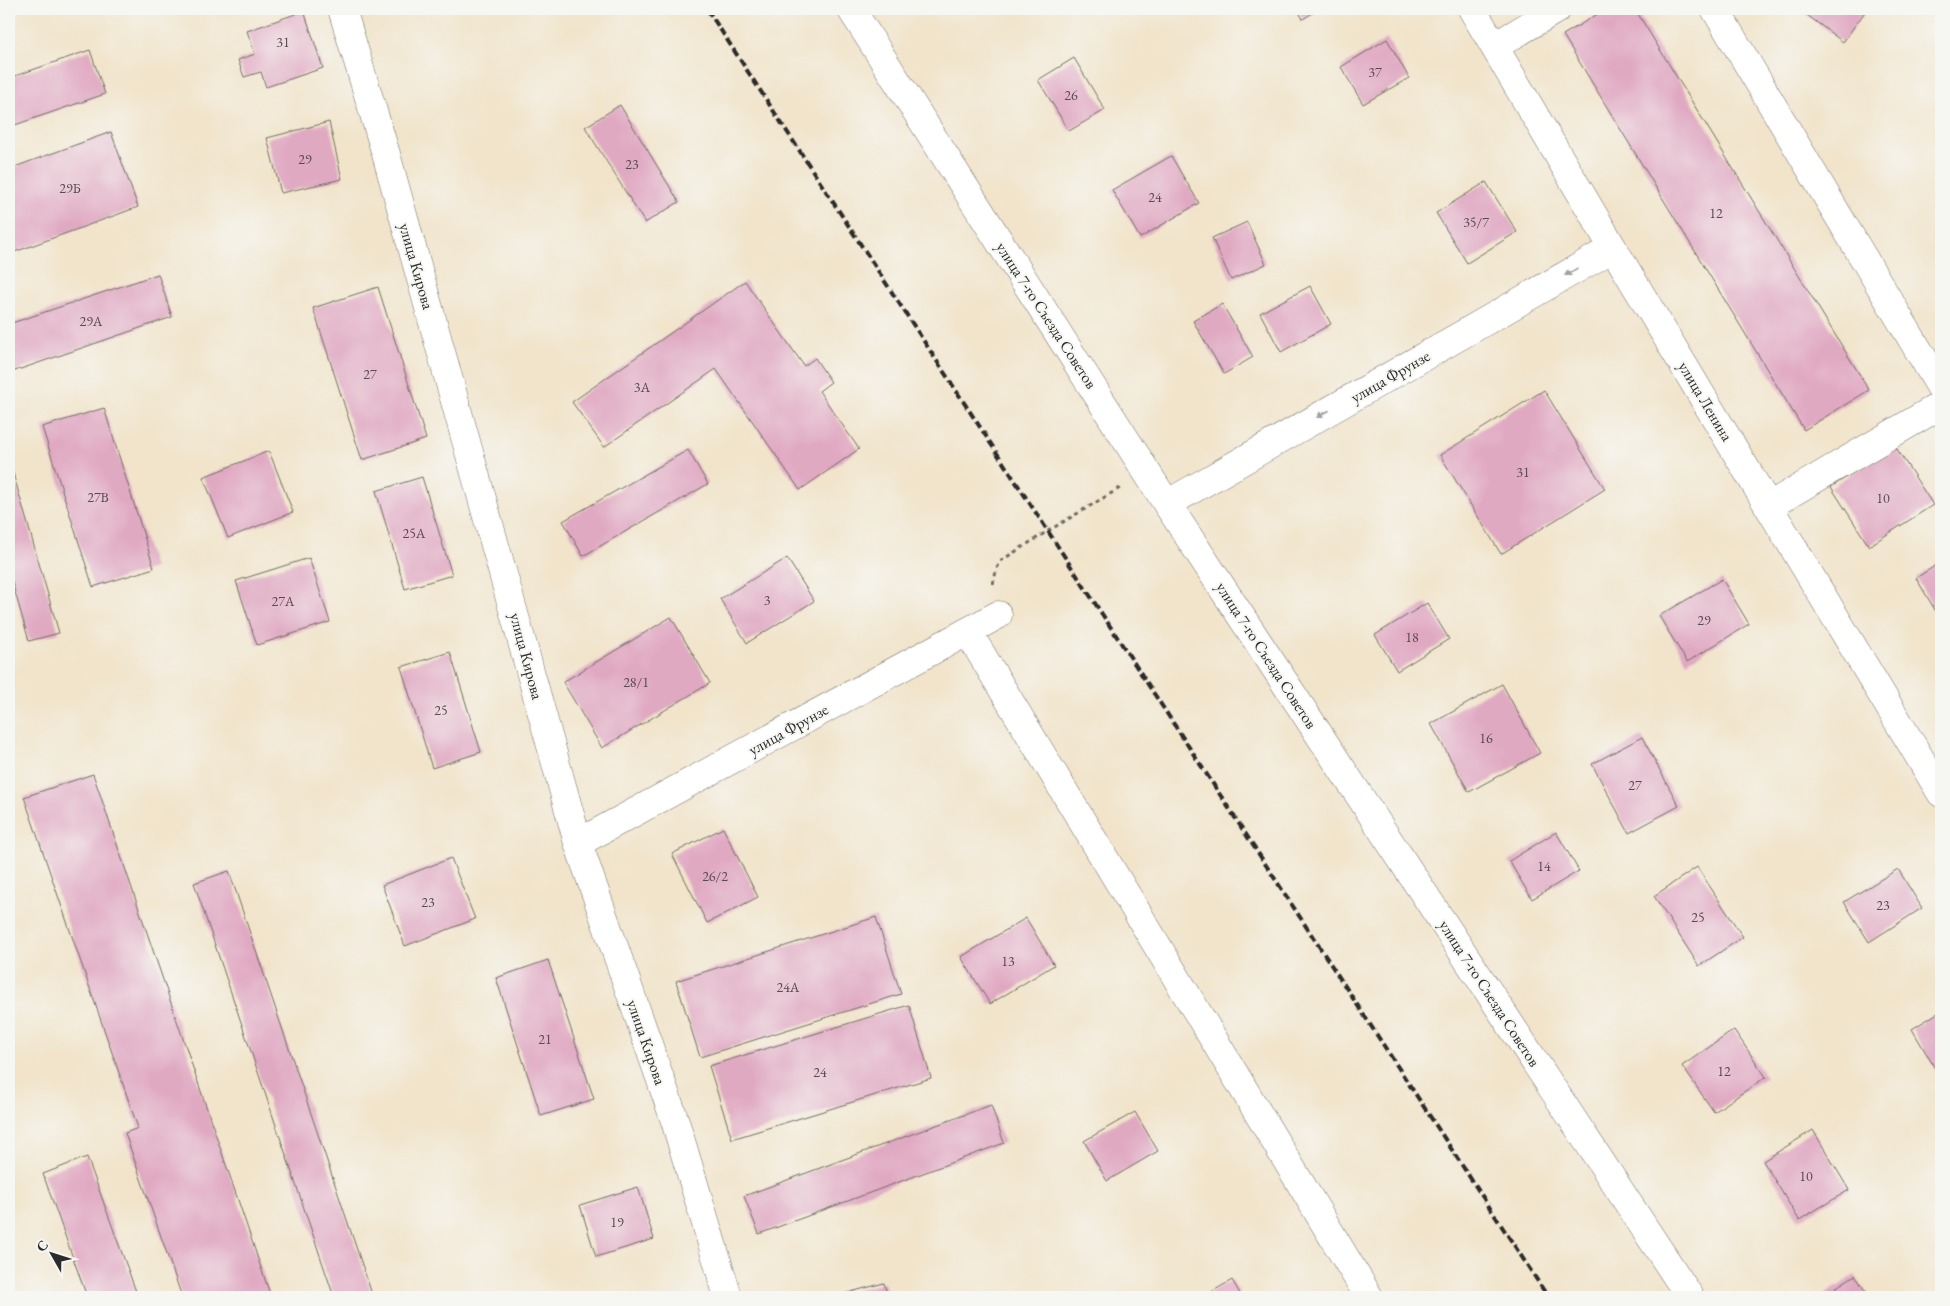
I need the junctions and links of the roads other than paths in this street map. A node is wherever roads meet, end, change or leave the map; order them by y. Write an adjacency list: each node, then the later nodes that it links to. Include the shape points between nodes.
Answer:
1 (342, 9): 15 (street, улица Кирова, via 389,164)
2 (851, 9): 10 (street, улица 7-го Съезда Советов)
3 (1472, 9): 6 (street, улица Ленина)
4 (1557, 9): 6 (street)
5 (1715, 9): 8 (street)
6 (1495, 46): 7 (street, улица Ленина)
7 (1613, 248): 10 (street, улица Фрунзе, one-way to 10); 11 (street, улица Ленина)
8 (1941, 388)
9 (1941, 405): 11 (street)
10 (1167, 504): 18 (street, улица 7-го Съезда Советов)
11 (1769, 506): 14 (street, улица Ленина)
12 (998, 616): 13 (street, улица Фрунзе)
13 (968, 632): 15 (street, улица Фрунзе); 17 (street)
14 (1941, 793)
15 (578, 844): 16 (street, улица Кирова, via 675,1121)
16 (728, 1297)
17 (1369, 1297)
18 (1690, 1297)

